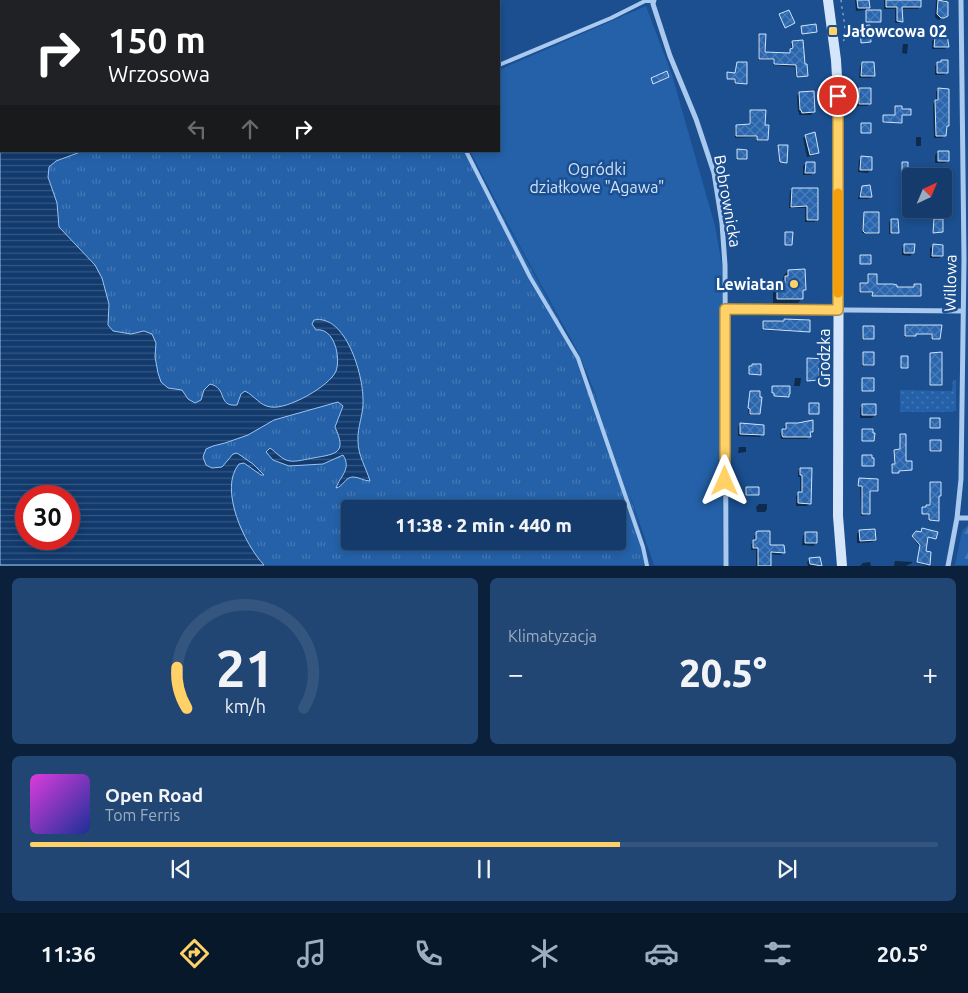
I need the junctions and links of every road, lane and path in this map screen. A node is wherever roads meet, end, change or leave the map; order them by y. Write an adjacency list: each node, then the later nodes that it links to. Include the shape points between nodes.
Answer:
1 (654, 0): 4 (lane, via 645,1); 8 (street, Bobrownicka, via 670,56 714,173 723,236)
2 (828, 0): 9 (street, Grodzka, via 838,80)
3 (961, 0): 5 (street, Willowa)
4 (500, 65)
5 (965, 80): 7 (street, Willowa)
6 (467, 152): 15 (lane, via 530,277 578,358)
7 (966, 260): 10 (street, Willowa)
8 (725, 309): 9 (street); 16 (street, Bobrownicka)
9 (838, 310): 10 (street); 17 (street, Grodzka, via 838,516)
10 (962, 311): 11 (street, Willowa)
11 (965, 331): 12 (street, Willowa)
12 (965, 419): 13 (street, Willowa)
13 (957, 518): 14 (street); 18 (street, Willowa)
14 (968, 518)
15 (647, 566)
16 (726, 566)
17 (842, 566)
18 (948, 566)

